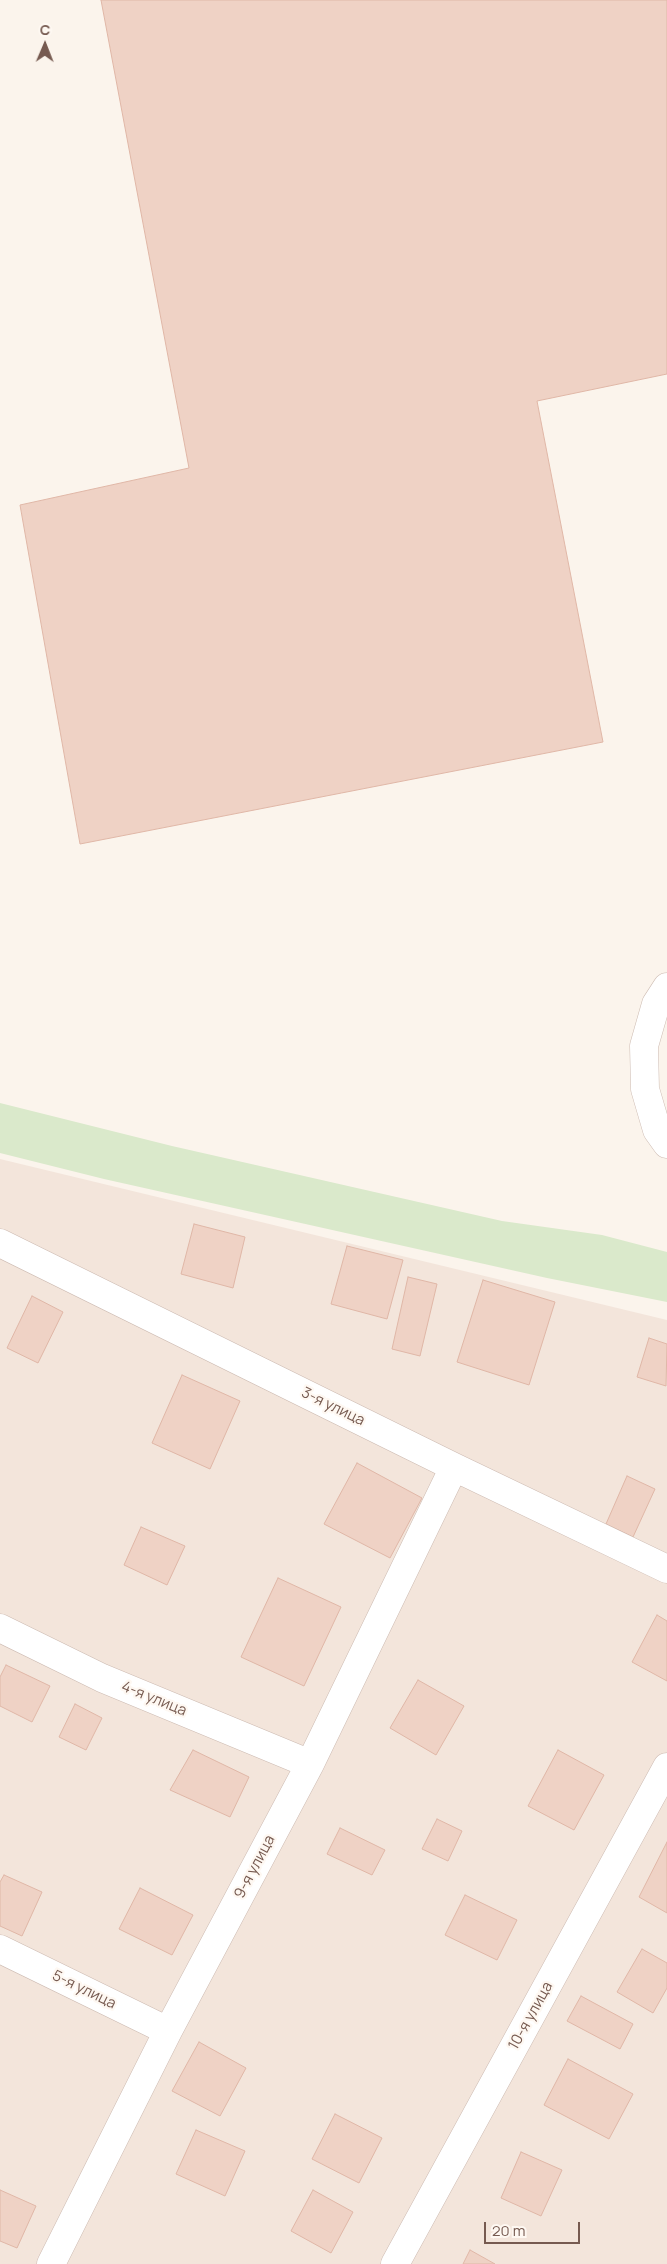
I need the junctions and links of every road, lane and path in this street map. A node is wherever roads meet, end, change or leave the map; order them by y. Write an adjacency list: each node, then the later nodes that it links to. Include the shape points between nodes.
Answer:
1 (667, 987): 2 (street, via 656,1004 644,1046 645,1089 657,1130)
2 (667, 1144)
3 (0, 1243): 4 (street, 3-я улица)
4 (454, 1467): 5 (street, 3-я улица); 7 (street, 9-я улица)
5 (667, 1569)
6 (0, 1628): 7 (street, 4-я улица, via 102,1678)
7 (310, 1764): 10 (street, 9-я улица)
8 (667, 1767): 12 (street, 10-я улица)
9 (0, 1949): 10 (street, 5-я улица)
10 (168, 2030): 11 (street, 9-я улица)
11 (50, 2264)
12 (396, 2264)

